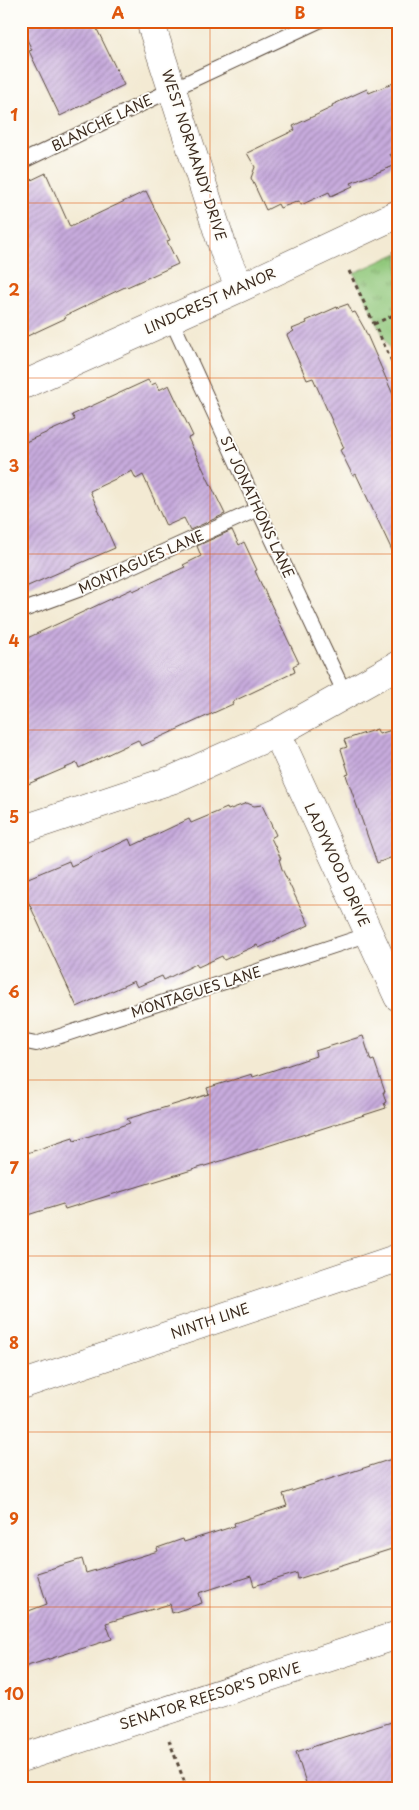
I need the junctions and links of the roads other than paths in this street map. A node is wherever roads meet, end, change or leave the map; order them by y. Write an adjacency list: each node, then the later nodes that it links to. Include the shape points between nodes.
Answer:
1 (150, 21): 3 (street, WEST NORMANDY DRIVE)
2 (320, 21): 3 (lane, BLANCHE LANE)
3 (173, 89): 4 (lane, BLANCHE LANE); 6 (street, WEST NORMANDY DRIVE, via 225,254)
4 (21, 162)
5 (398, 214): 6 (street, LINDCREST MANOR)
6 (240, 288): 7 (street, LINDCREST MANOR)
7 (171, 319): 8 (street, LINDCREST MANOR); 9 (lane, ST JONATHONS LANE)
8 (21, 386)
9 (258, 509): 10 (lane, MONTAGUES LANE, via 82,589); 12 (lane, ST JONATHONS LANE)
10 (21, 611)
11 (398, 665): 12 (street)
12 (346, 694): 13 (street)
13 (277, 733): 14 (street, via 174,779); 15 (street, LADYWOOD DRIVE)
14 (21, 830)
15 (370, 934): 16 (street, LADYWOOD DRIVE); 17 (lane, MONTAGUES LANE, via 36,1044)
16 (398, 996)
17 (21, 1041)
18 (398, 1258): 19 (street, NINTH LINE)
19 (21, 1385)
20 (398, 1635): 21 (street, SENATOR REESOR'S DRIVE)
21 (21, 1758)

